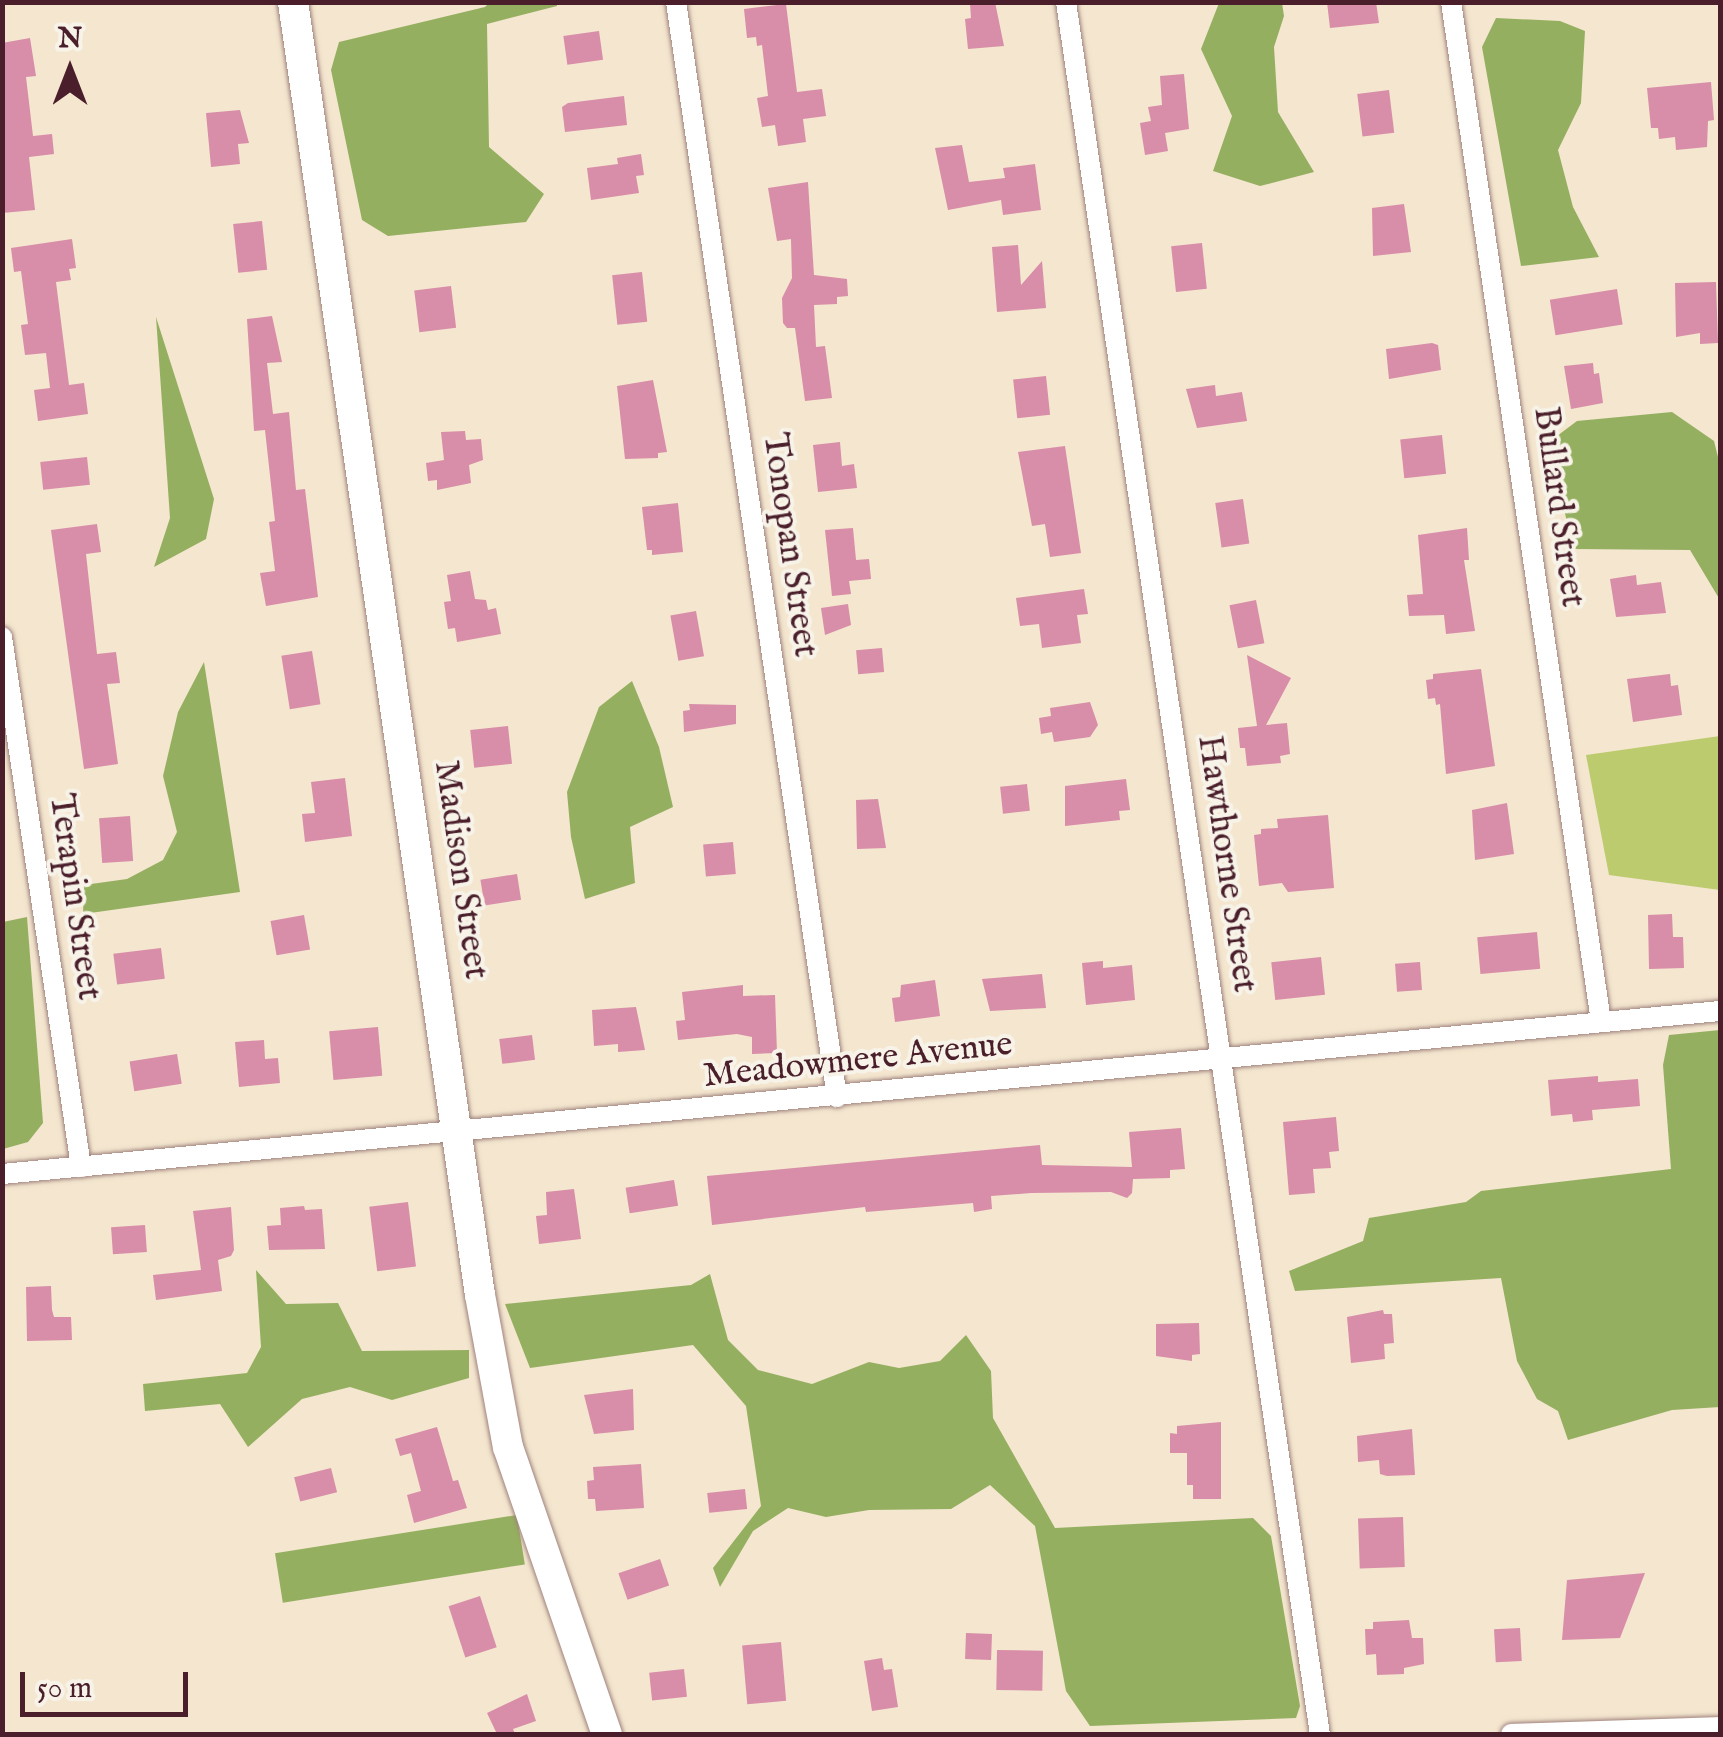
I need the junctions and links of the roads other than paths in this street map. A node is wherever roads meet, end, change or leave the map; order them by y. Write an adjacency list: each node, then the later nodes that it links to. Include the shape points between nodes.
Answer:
1 (294, 2): 10 (street, Madison Street)
2 (676, 2): 9 (street, Tonopan Street)
3 (1066, 2): 8 (street, Hawthorne Street)
4 (1451, 2): 7 (street, Bullard Street)
5 (2, 637): 11 (street, Terapin Street)
6 (1720, 1011): 7 (street, Meadowmere Avenue)
7 (1601, 1021): 8 (street, Meadowmere Avenue)
8 (1221, 1057): 9 (street, Meadowmere Avenue); 15 (street, Hawthorne Street)
9 (837, 1097): 10 (street, Meadowmere Avenue)
10 (459, 1131): 11 (street, Meadowmere Avenue); 14 (street, Madison Street, via 508,1448)
11 (81, 1167): 12 (street, Meadowmere Avenue)
12 (2, 1174)
13 (1720, 1727): 16 (street)
14 (607, 1734)
15 (1320, 1734)
16 (1511, 1734)

